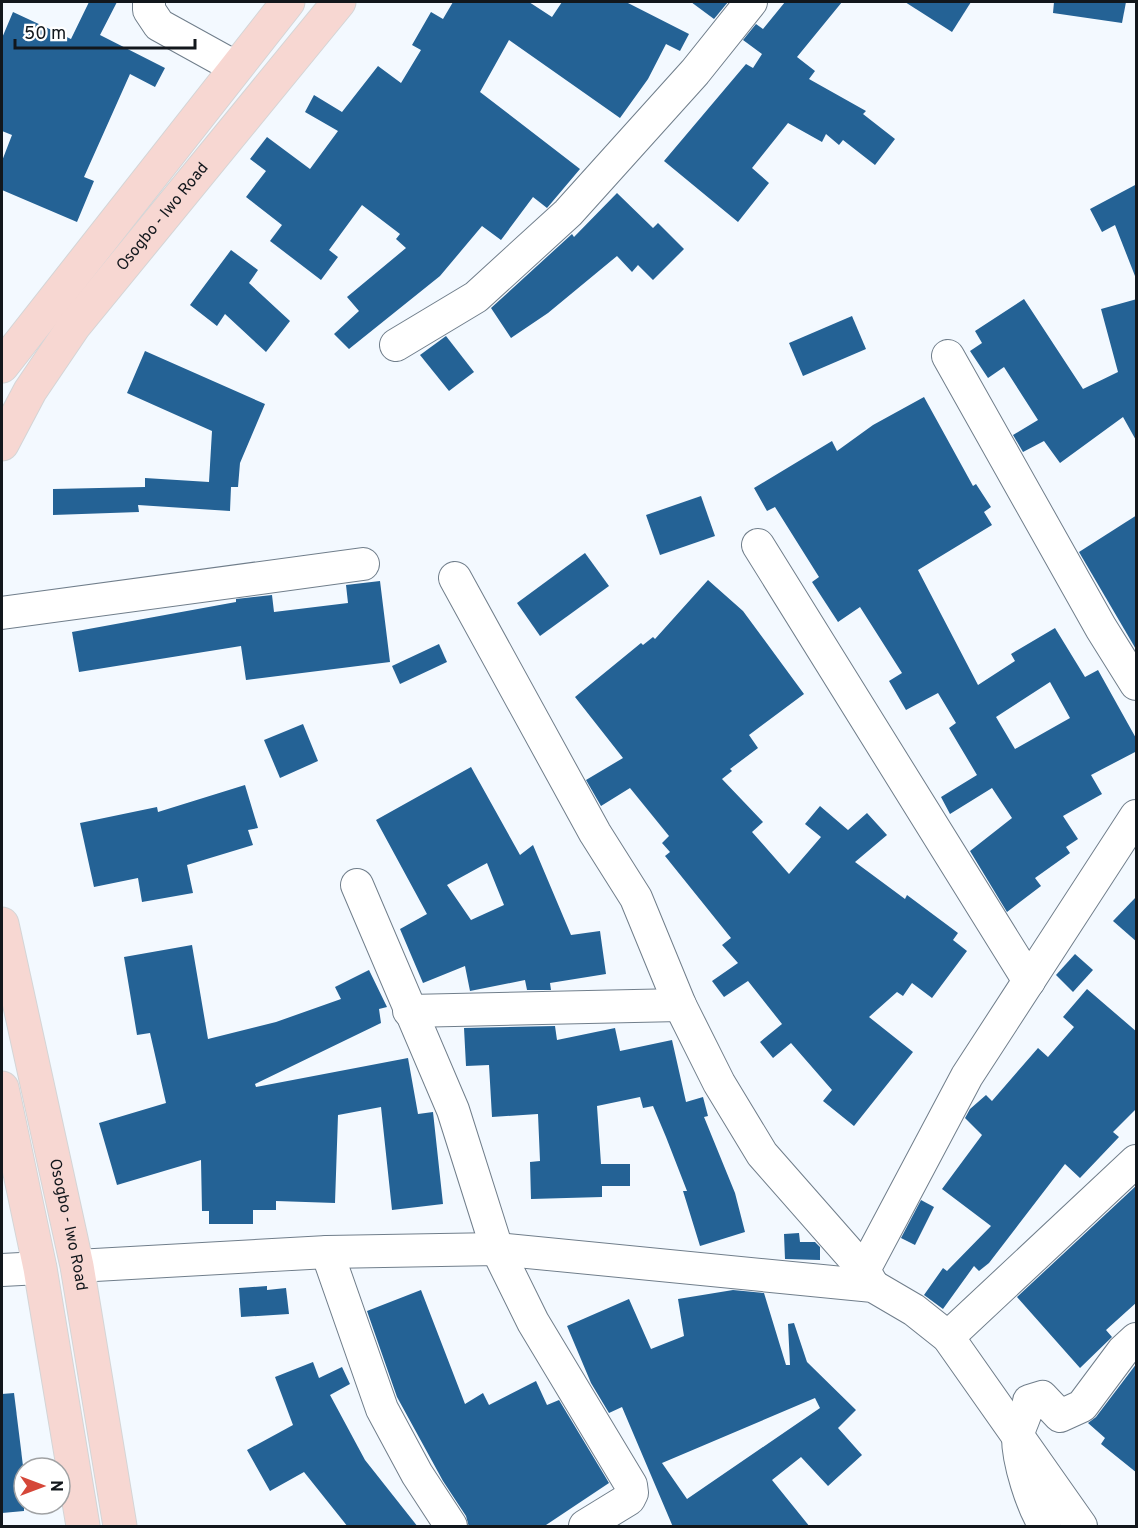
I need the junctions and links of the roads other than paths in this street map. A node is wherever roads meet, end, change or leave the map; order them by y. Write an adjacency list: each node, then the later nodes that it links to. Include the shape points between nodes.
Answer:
1 (149, 2): 5 (street, via 149,10 159,25)
2 (288, 2): 5 (main road, Osogbo - Iwo Road)
3 (339, 2): 9 (main road, Osogbo - Iwo Road, via 74,326 30,391)
4 (751, 2): 6 (street, via 695,72 568,213 476,297)
5 (235, 66): 8 (main road, Osogbo - Iwo Road)
6 (396, 345)
7 (948, 356): 14 (street, via 1101,628)
8 (2, 366)
9 (2, 444)
10 (758, 545): 18 (street)
11 (363, 564): 13 (street)
12 (455, 578): 19 (street, via 595,833 636,898)
13 (2, 613)
14 (1137, 684)
15 (1137, 816): 18 (street)
16 (357, 885): 20 (street)
17 (2, 924): 25 (main road, Osogbo - Iwo Road)
18 (1029, 981): 28 (street, via 967,1076)
19 (680, 1005): 20 (street); 28 (street, via 719,1083 762,1154)
20 (409, 1011): 23 (street, via 453,1110)
21 (2, 1088): 26 (main road)
22 (1137, 1161): 29 (street)
23 (497, 1249): 24 (street); 28 (street); 35 (street, via 533,1322 631,1485 629,1499)
24 (327, 1252): 25 (street); 34 (street, via 382,1409)
25 (76, 1266): 33 (main road, Osogbo - Iwo Road)
26 (40, 1268): 27 (street); 32 (main road)
27 (2, 1270)
28 (868, 1278): 29 (street)
29 (948, 1337): 31 (street)
30 (1137, 1339): 31 (street, via 1123,1351 1082,1406 1060,1416 1042,1397 1029,1401)
31 (1018, 1435): 36 (street, via 1036,1513); 37 (street)
32 (83, 1527)
33 (120, 1527)
34 (451, 1527)
35 (585, 1527)
36 (1045, 1527)
37 (1081, 1527)

